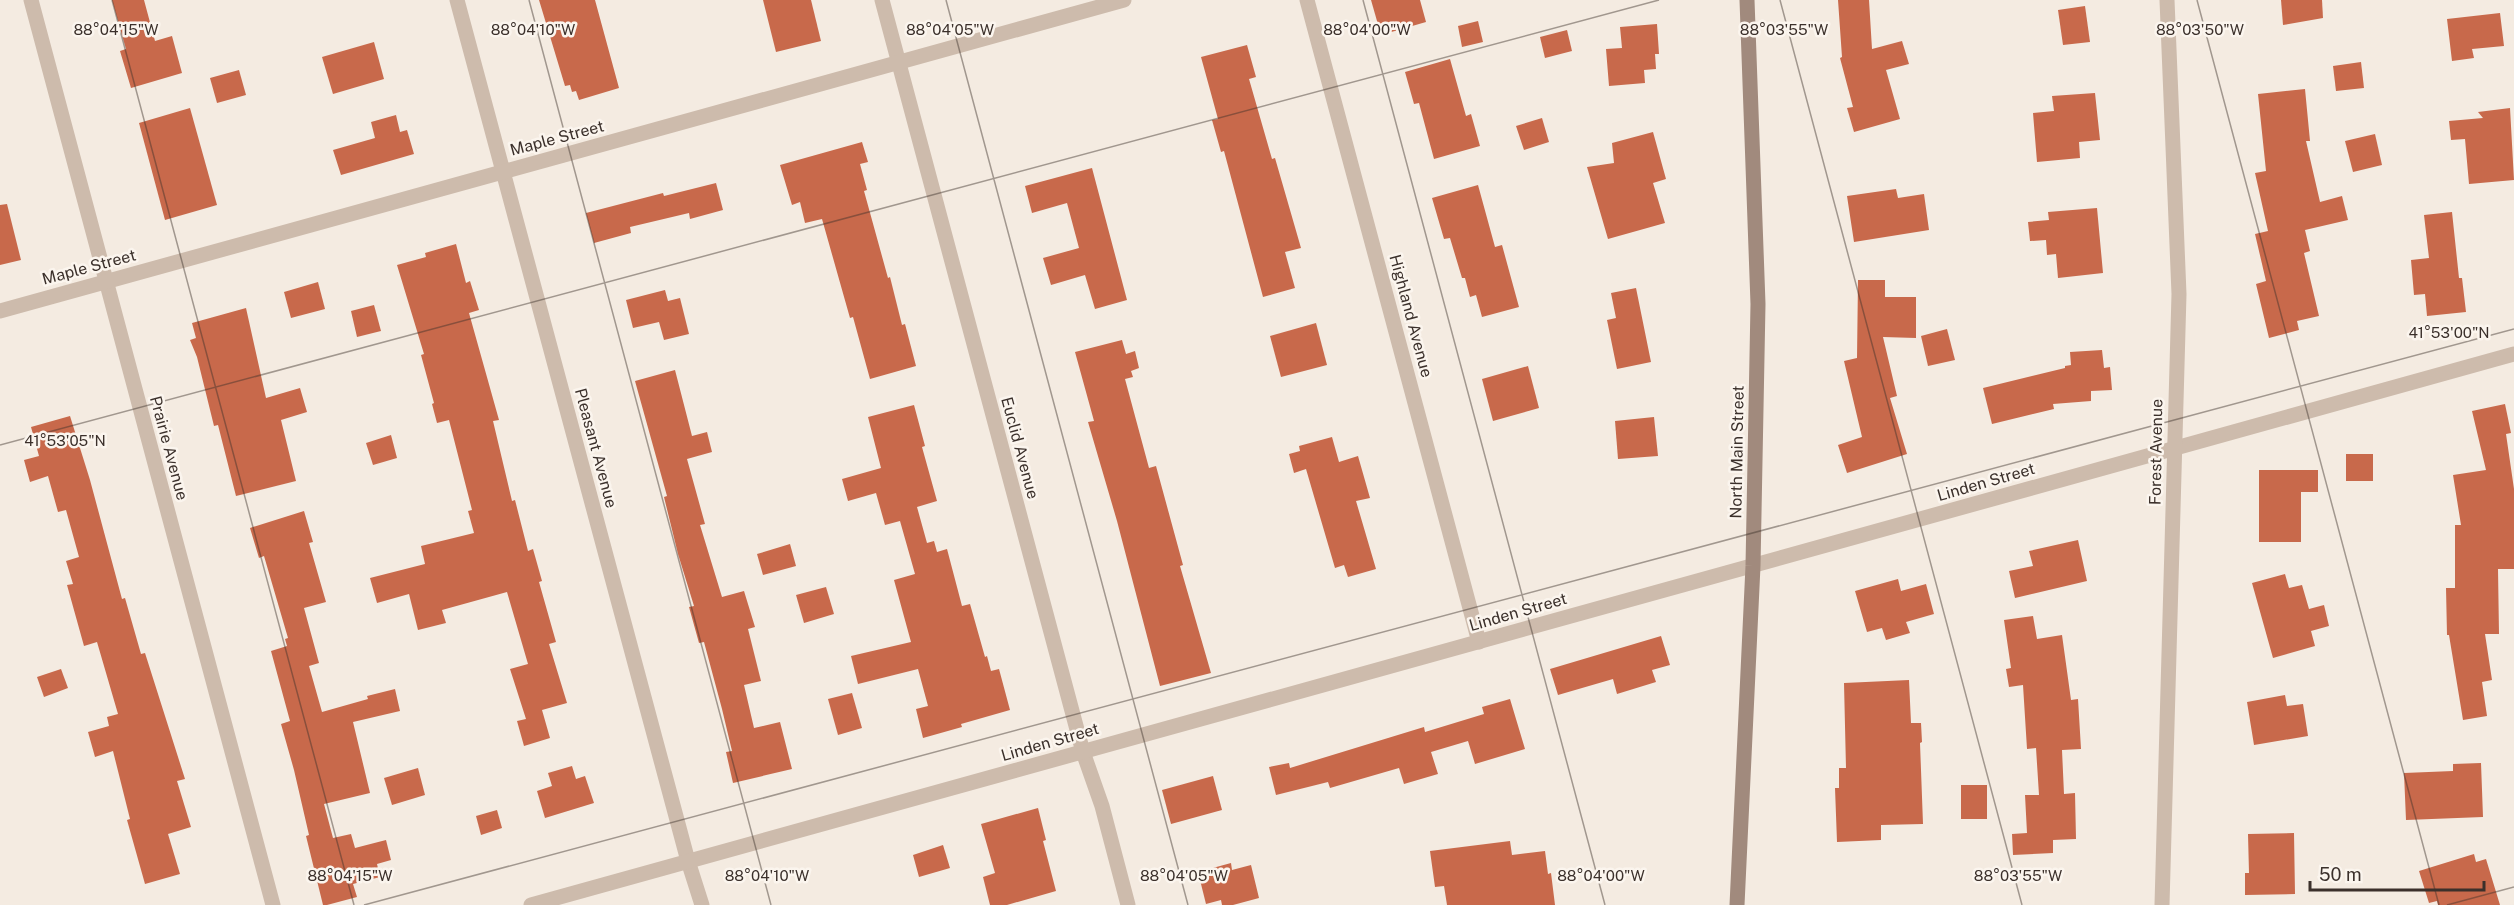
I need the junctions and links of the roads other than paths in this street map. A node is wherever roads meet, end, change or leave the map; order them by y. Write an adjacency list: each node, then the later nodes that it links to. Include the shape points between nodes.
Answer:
1 (30, 0): 10 (street, Prairie Avenue)
2 (457, 0): 9 (street, Pleasant Avenue)
3 (882, 0): 8 (street, Euclid Avenue)
4 (1124, 0): 8 (street, Maple Street)
5 (1307, 0): 15 (street, Highland Avenue)
6 (1747, 0): 14 (street, North Main Street, via 1758,260)
7 (2167, 0): 13 (street, Forest Avenue, via 2179,294)
8 (898, 62): 9 (street, Maple Street); 16 (street, Euclid Avenue)
9 (503, 171): 10 (street, Maple Street); 17 (street, Pleasant Avenue)
10 (106, 281): 11 (street, Maple Street); 18 (street, Prairie Avenue)
11 (0, 311)
12 (2514, 354): 13 (street, Linden Street)
13 (2174, 448): 14 (street, Linden Street); 23 (street, Forest Avenue)
14 (1753, 566): 15 (street, Linden Street); 22 (street, North Main Street)
15 (1479, 642): 16 (street, Linden Street)
16 (1083, 752): 17 (street, Linden Street); 21 (street, Euclid Avenue)
17 (688, 861): 19 (street, Linden Street); 20 (street, Pleasant Avenue)
18 (273, 905)
19 (531, 905)
20 (702, 905)
21 (1128, 905)
22 (1737, 905)
23 (2162, 905)

